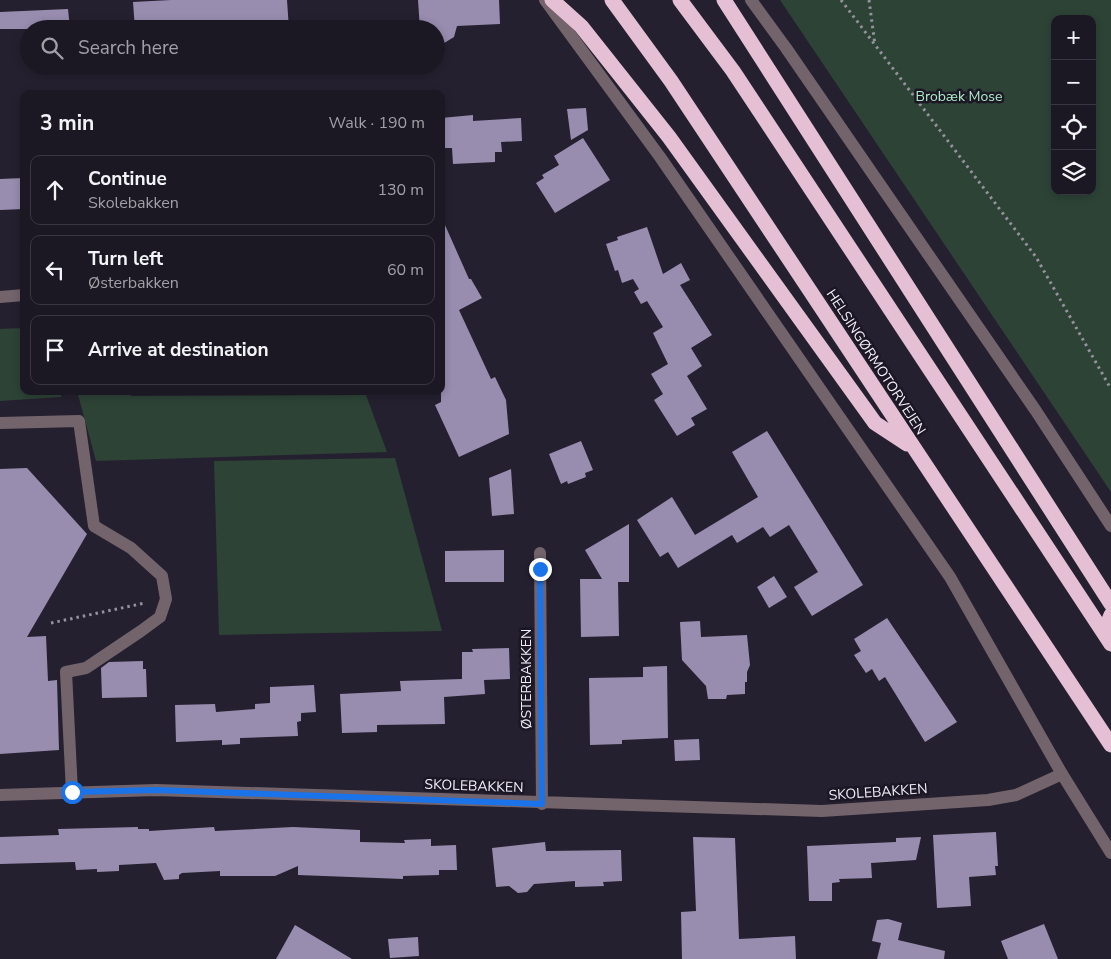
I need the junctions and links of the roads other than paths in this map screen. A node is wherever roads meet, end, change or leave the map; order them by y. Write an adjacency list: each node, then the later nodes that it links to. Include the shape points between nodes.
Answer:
1 (545, 0): 17 (street, via 660,157 950,577)
2 (552, 0): 10 (highway, via 580,26 669,137 875,423)
3 (612, 0): 10 (highway, HELSINGØRMOTORVEJEN, via 671,81)
4 (680, 0): 15 (highway, via 733,71)
5 (724, 0): 13 (highway)
6 (751, 0): 11 (street, via 1036,411)
7 (20, 295): 8 (street)
8 (0, 296)
9 (0, 424): 18 (street, via 79,421 94,526 130,548 162,576 166,600 160,617 86,668 66,672)
10 (913, 448): 16 (highway, HELSINGØRMOTORVEJEN)
11 (1111, 526)
12 (540, 553): 20 (street, ØSTERBAKKEN)
13 (1111, 604)
14 (1111, 615): 15 (highway)
15 (1107, 638)
16 (1111, 745)
17 (1062, 774): 20 (street, SKOLEBAKKEN, via 1016,795 988,800 822,811); 21 (street)
18 (72, 792): 19 (street, SKOLEBAKKEN); 20 (street, SKOLEBAKKEN, via 156,790)
19 (0, 795)
20 (542, 804)
21 (1111, 853)

